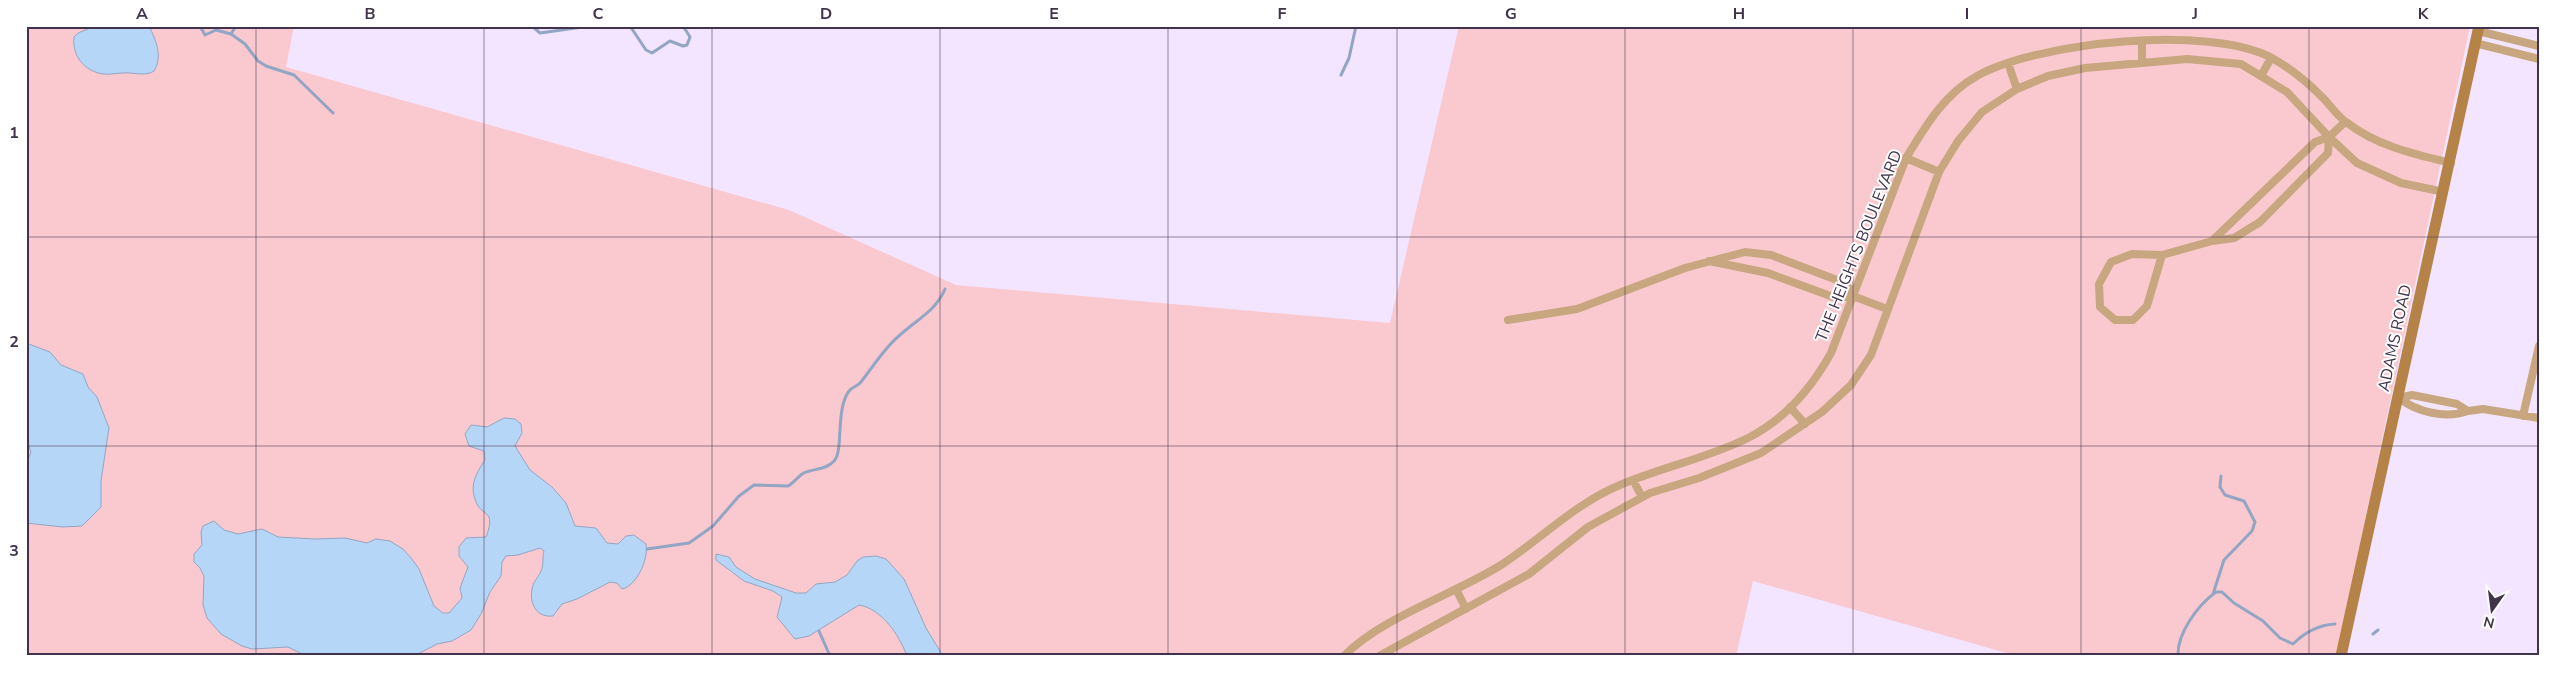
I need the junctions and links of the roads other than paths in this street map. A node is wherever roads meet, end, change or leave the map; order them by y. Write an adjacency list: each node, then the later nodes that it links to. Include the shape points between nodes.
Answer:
1 (2478, 29): 3 (main road, ADAMS ROAD); 4 (street)
2 (2142, 41): 5 (street, THE HEIGHTS BOULEVARD, via 2216,42); 7 (street, THE HEIGHTS BOULEVARD, via 2053,52); 8 (street)
3 (2475, 44): 6 (street); 14 (main road, ADAMS ROAD)
4 (2539, 46)
5 (2272, 58): 9 (street); 11 (street, THE HEIGHTS BOULEVARD, via 2320,94)
6 (2539, 58)
7 (2008, 63): 10 (street); 13 (street, THE HEIGHTS BOULEVARD, via 1977,76 1947,98)
8 (2142, 63): 9 (street, via 2187,59 2241,64); 10 (street, via 2085,68 2048,76)
9 (2261, 76): 12 (street, via 2287,92)
10 (2017, 88): 15 (street, via 1982,112 1958,141)
11 (2345, 122): 12 (street); 14 (street, THE HEIGHTS BOULEVARD, via 2391,148)
12 (2329, 138): 16 (street, via 2357,163 2401,183); 17 (street, via 2315,142); 17 (street, via 2328,153 2260,222 2234,238)
13 (1906, 158): 15 (street); 20 (street, THE HEIGHTS BOULEVARD)
14 (2451, 163): 16 (main road, ADAMS ROAD)
15 (1939, 172): 21 (street)
16 (2444, 192): 24 (main road, ADAMS ROAD)
17 (2212, 241): 18 (street)
18 (2162, 255): 18 (street, via 2132,254 2111,262 2099,284 2100,307 2115,320 2133,320 2147,306)
19 (1709, 261): 20 (street, via 1768,274 1836,298); 20 (street, via 1745,252 1770,255 1843,282); 22 (street, via 1577,309)
20 (1853, 296): 21 (street); 25 (street, THE HEIGHTS BOULEVARD, via 1824,367 1807,392)
21 (1887, 309): 29 (street, via 1871,355 1858,376 1822,412)
22 (1508, 320)
23 (2539, 346): 27 (street)
24 (2398, 398): 26 (street, via 2412,395 2457,404); 26 (street, via 2412,408 2454,416); 36 (main road, ADAMS ROAD)
25 (1790, 407): 29 (street); 30 (street, THE HEIGHTS BOULEVARD, via 1750,438)
26 (2468, 411): 27 (street, via 2483,409)
27 (2523, 416): 28 (street)
28 (2539, 418)
29 (1805, 424): 31 (street, via 1761,454)
30 (1633, 480): 31 (street); 32 (street, THE HEIGHTS BOULEVARD, via 1578,508 1500,565)
31 (1642, 497): 33 (street, via 1588,527 1529,574)
32 (1456, 589): 33 (street); 34 (street, THE HEIGHTS BOULEVARD, via 1372,634)
33 (1466, 609): 35 (street)
34 (1344, 656)
35 (1379, 656)
36 (2341, 656)

